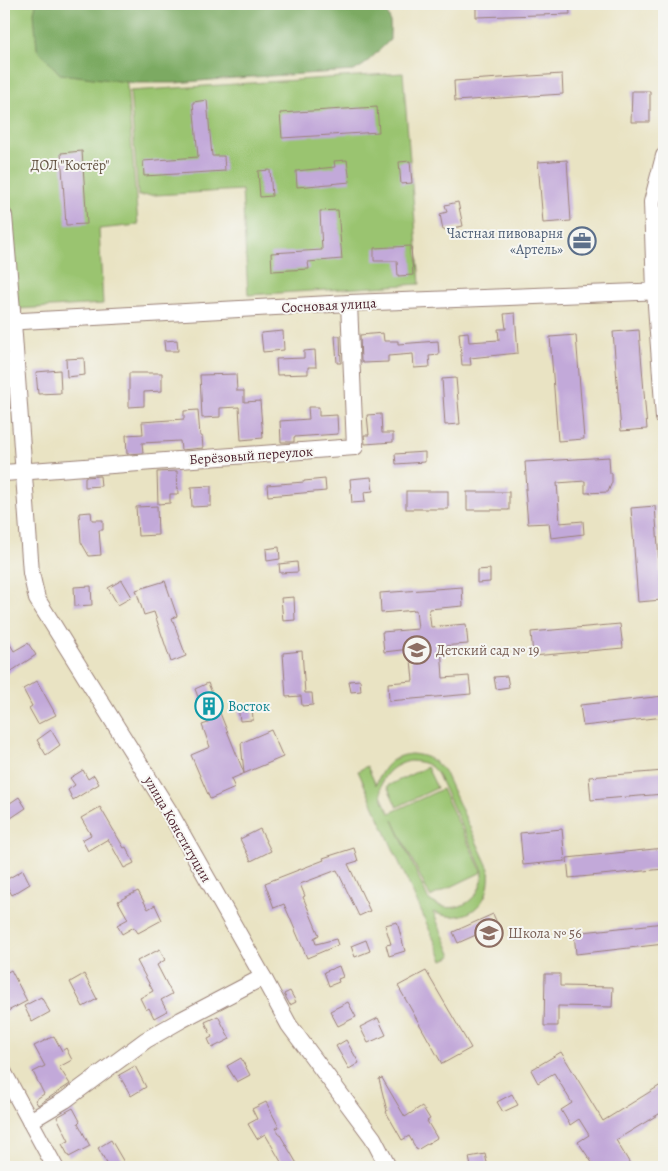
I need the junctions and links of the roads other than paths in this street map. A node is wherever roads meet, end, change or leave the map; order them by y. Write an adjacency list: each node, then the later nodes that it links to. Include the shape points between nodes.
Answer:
1 (664, 156): 3 (street, via 652,202)
2 (4, 216): 5 (street, улица Конституции)
3 (659, 291): 4 (street, Сосновая улица); 6 (street)
4 (349, 303): 5 (street, Сосновая улица); 7 (street, Берёзовый переулок, via 355,447)
5 (8, 322): 7 (street, улица Конституции)
6 (664, 418)
7 (24, 472): 8 (street, Берёзовый переулок); 9 (street, улица Конституции, via 30,573 36,599 169,811)
8 (4, 473)
9 (263, 978): 11 (street, via 146,1040 65,1100); 13 (street, улица Конституции, via 289,1025 373,1138)
10 (4, 1074): 11 (street)
11 (30, 1121): 12 (street)
12 (55, 1167)
13 (388, 1167)

